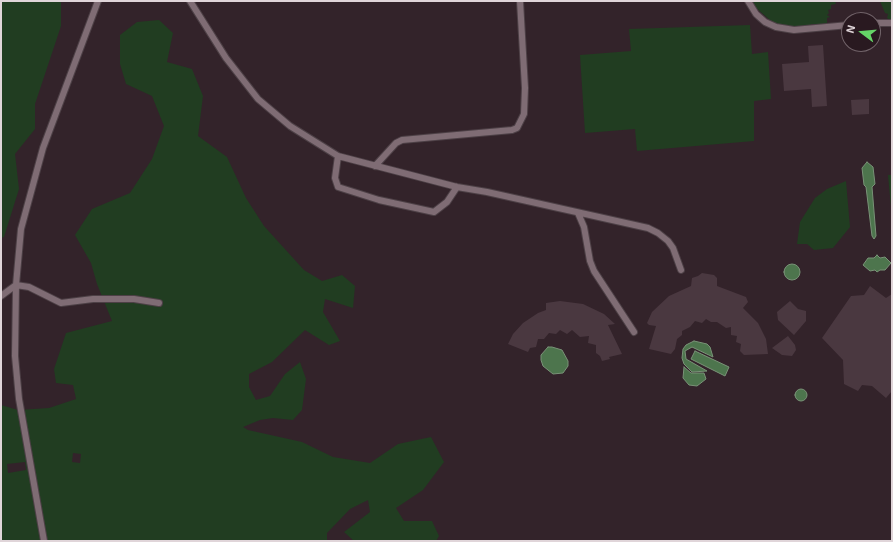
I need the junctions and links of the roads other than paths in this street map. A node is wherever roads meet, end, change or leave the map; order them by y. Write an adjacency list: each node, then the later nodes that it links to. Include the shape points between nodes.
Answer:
1 (98, 1): 13 (lane, via 43,148 21,229)
2 (190, 1): 8 (lane, via 226,58 253,94 290,126)
3 (520, 1): 9 (lane, via 525,88 524,114 517,128 402,140 396,143)
4 (748, 1): 7 (lane, via 760,18 776,27 794,30)
5 (881, 23): 6 (lane)
6 (892, 23)
7 (841, 26)
8 (338, 156): 9 (lane); 10 (lane, via 335,178 338,188 372,198 432,212 447,202)
9 (375, 166): 10 (lane)
10 (457, 187): 11 (lane)
11 (578, 213): 12 (lane, via 627,222 658,233 673,248); 16 (lane, via 584,227 594,271)
12 (681, 270)
13 (16, 285): 14 (lane); 15 (lane, via 29,287 61,303 93,299); 17 (lane, via 15,356 19,399)
14 (1, 296)
15 (159, 303)
16 (634, 332)
17 (44, 541)

